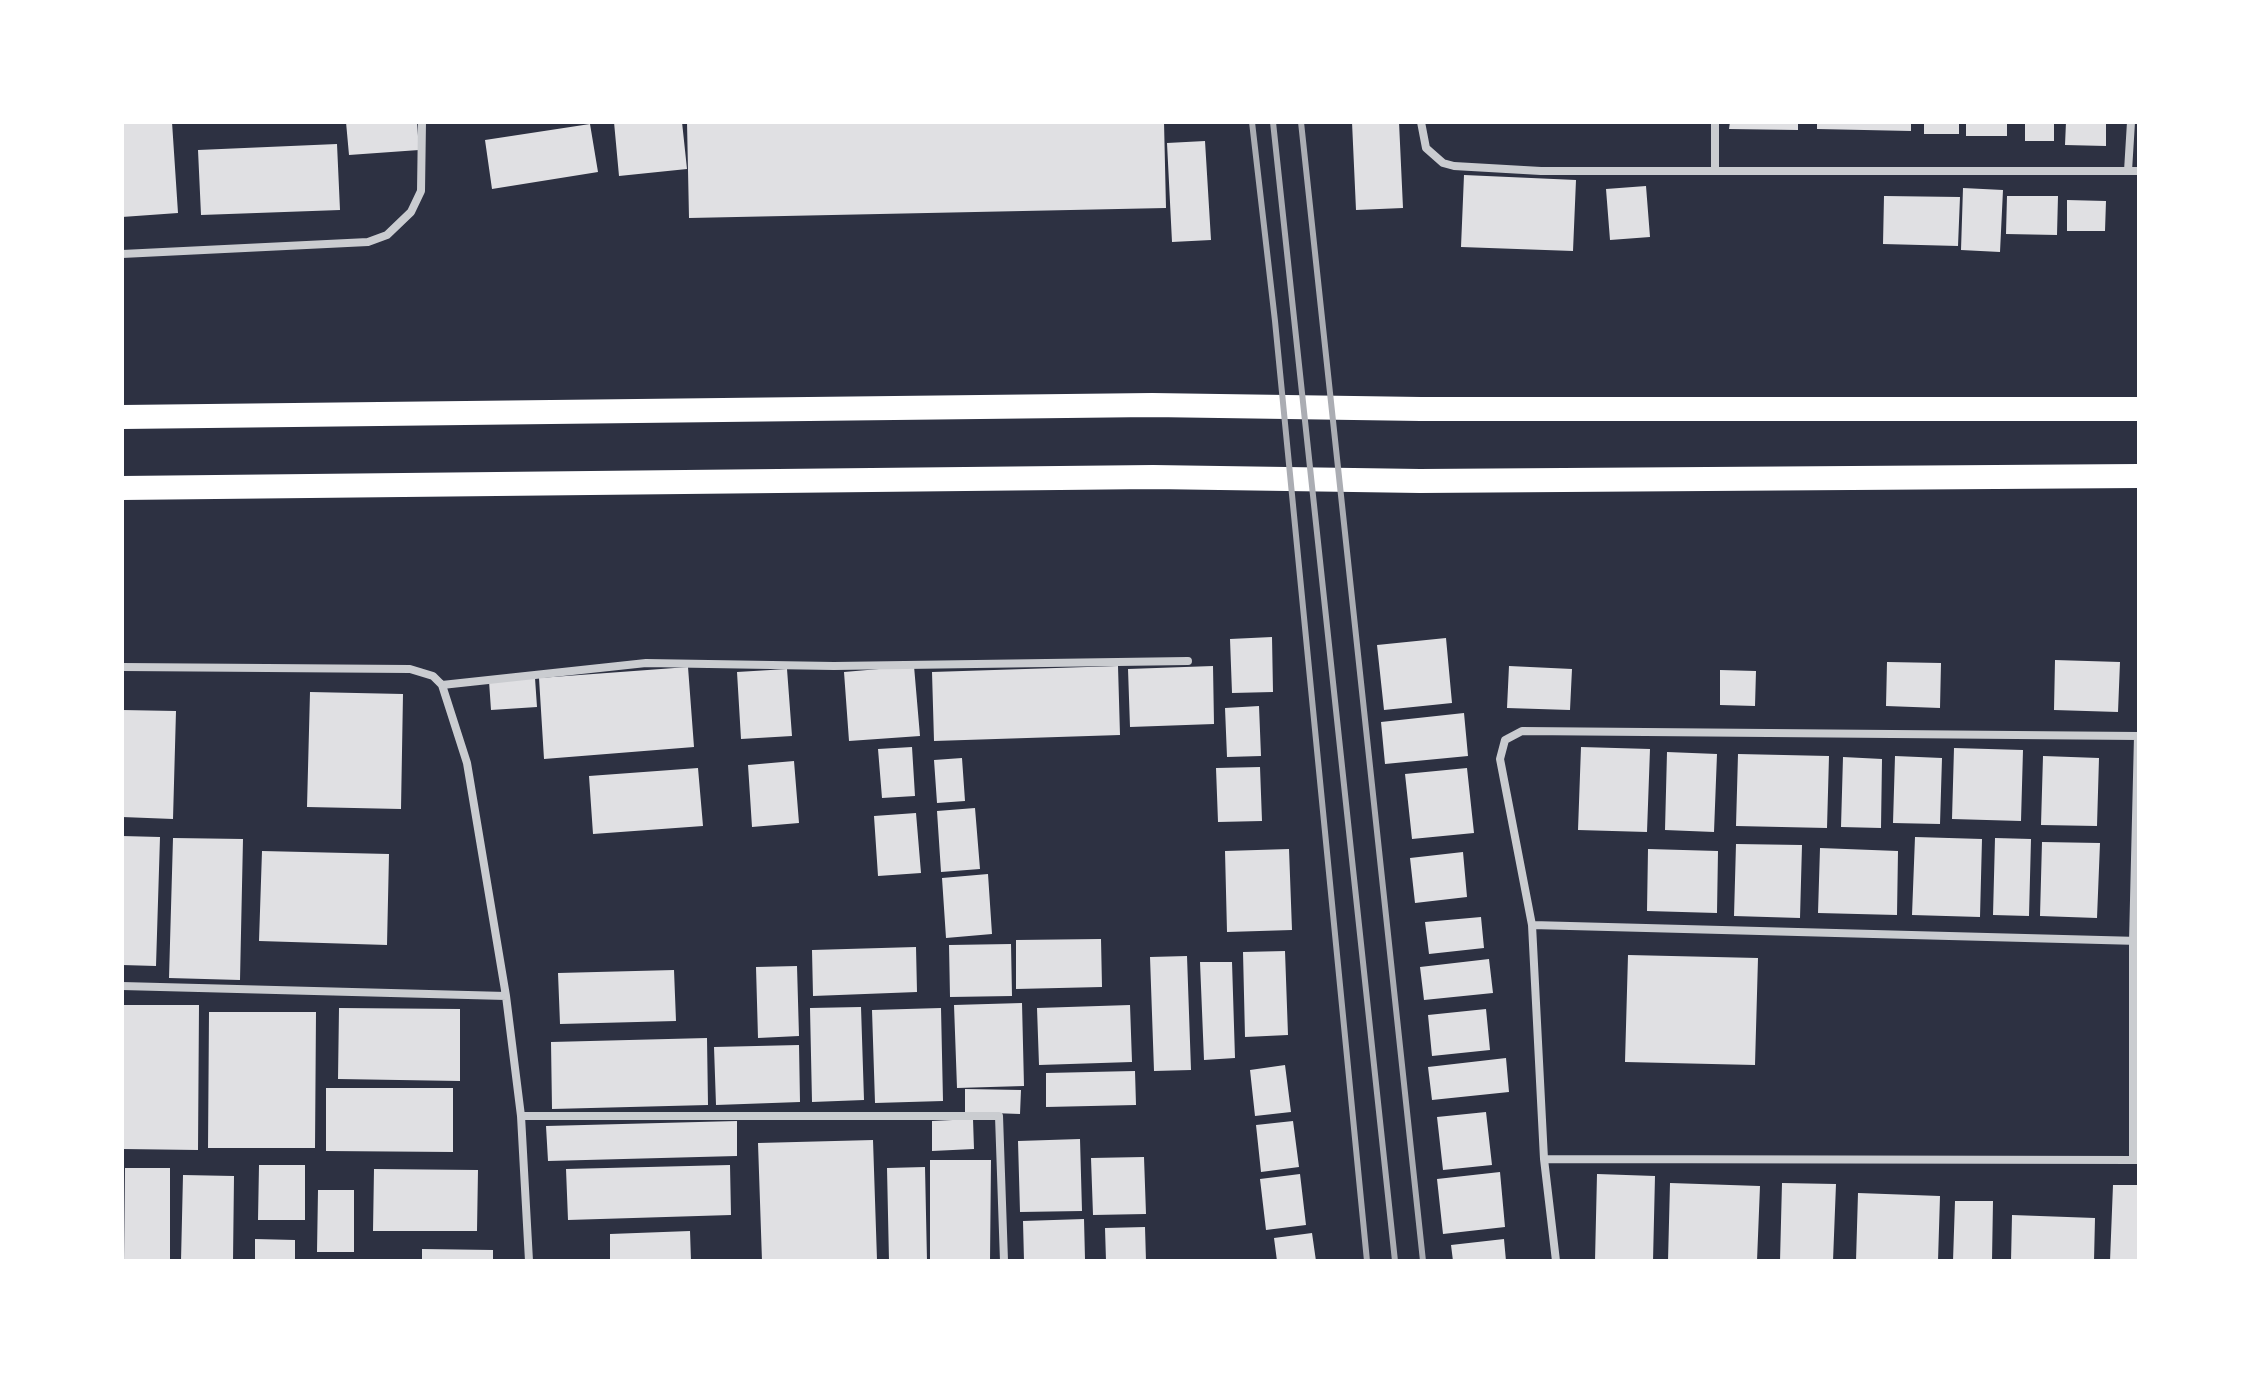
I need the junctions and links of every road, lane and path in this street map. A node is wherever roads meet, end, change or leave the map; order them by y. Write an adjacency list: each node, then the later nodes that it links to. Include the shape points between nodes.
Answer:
1 (422, 122): 8 (street, via 421,191 411,212 387,235 368,242)
2 (1421, 122): 5 (street, via 1426,148 1454,166)
3 (1715, 122): 5 (street)
4 (2131, 122): 6 (street)
5 (1715, 169): 6 (street)
6 (2128, 171): 7 (street)
7 (2139, 171)
8 (122, 254)
9 (2139, 409): 10 (highway, via 1152,405)
10 (122, 417)
11 (2139, 476): 12 (highway, via 1420,481 1153,477)
12 (122, 488)
13 (1188, 661): 15 (street, via 646,663)
14 (122, 667): 15 (street, via 410,669 433,676)
15 (442, 685): 20 (street, via 467,763)
16 (2139, 736): 17 (street, via 1522,731 1505,740 1500,759); 18 (street)
17 (1532, 925): 18 (street); 22 (street)
18 (2136, 941): 23 (street)
19 (122, 986): 20 (street)
20 (506, 996): 21 (street)
21 (521, 1116): 24 (street); 25 (street, via 999,1116)
22 (1544, 1159): 23 (street); 26 (street)
23 (2136, 1160)
24 (529, 1261)
25 (1004, 1261)
26 (1556, 1261)

